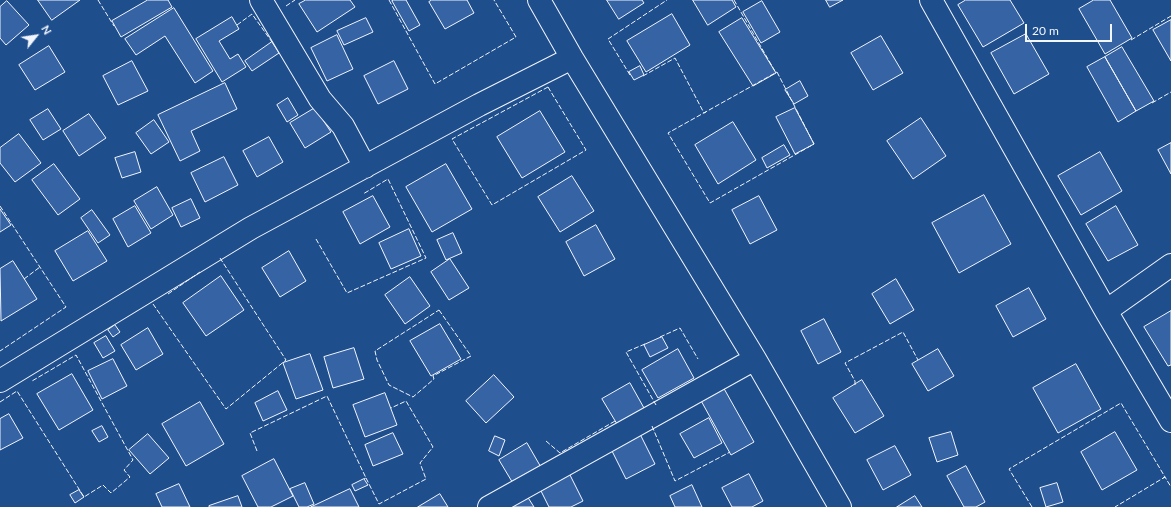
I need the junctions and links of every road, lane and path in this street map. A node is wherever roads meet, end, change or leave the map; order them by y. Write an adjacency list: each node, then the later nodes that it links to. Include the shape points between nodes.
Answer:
1 (261, 0): 5 (street, via 320,99 343,126)
2 (540, 0): 4 (street)
3 (932, 0): 7 (street)
4 (572, 58): 5 (street); 8 (street)
5 (365, 167): 9 (street, via 251,228)
6 (1171, 265): 7 (street)
7 (1106, 311): 10 (street)
8 (755, 359): 11 (street); 12 (street)
9 (0, 381)
10 (1171, 421)
11 (489, 507)
12 (840, 507)

